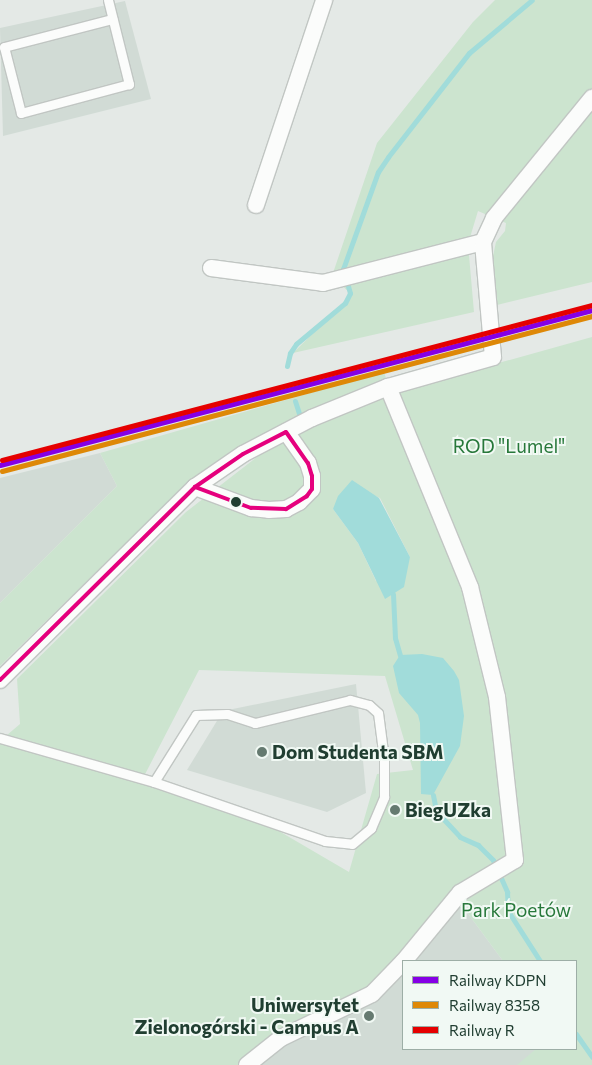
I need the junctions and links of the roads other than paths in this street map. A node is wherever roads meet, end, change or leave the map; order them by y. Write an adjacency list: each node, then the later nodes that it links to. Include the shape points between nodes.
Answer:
1 (108, 0): 3 (lane)
2 (324, 0): 5 (street)
3 (112, 19): 3 (lane, via 4,47 21,113 129,84)
4 (592, 98): 6 (street, via 494,218)
5 (256, 205)
6 (483, 242): 7 (street, via 344,278 306,282); 8 (street, via 493,357)
7 (211, 268)
8 (388, 387): 9 (street); 14 (street, via 470,587 497,697 512,862 489,874 445,907)
9 (286, 432): 10 (street, via 243,454); 10 (street, via 308,463 312,476 312,489 299,502 286,509 251,508)
10 (195, 487): 11 (street)
11 (0, 680)
12 (0, 738): 13 (lane)
13 (154, 782): 13 (lane, via 325,840 352,844 371,828 384,797 384,759 378,713 369,705 350,700 255,723 227,714 196,715)
14 (405, 960)
15 (402, 964): 16 (street, via 372,994 281,1038)
16 (247, 1065)

